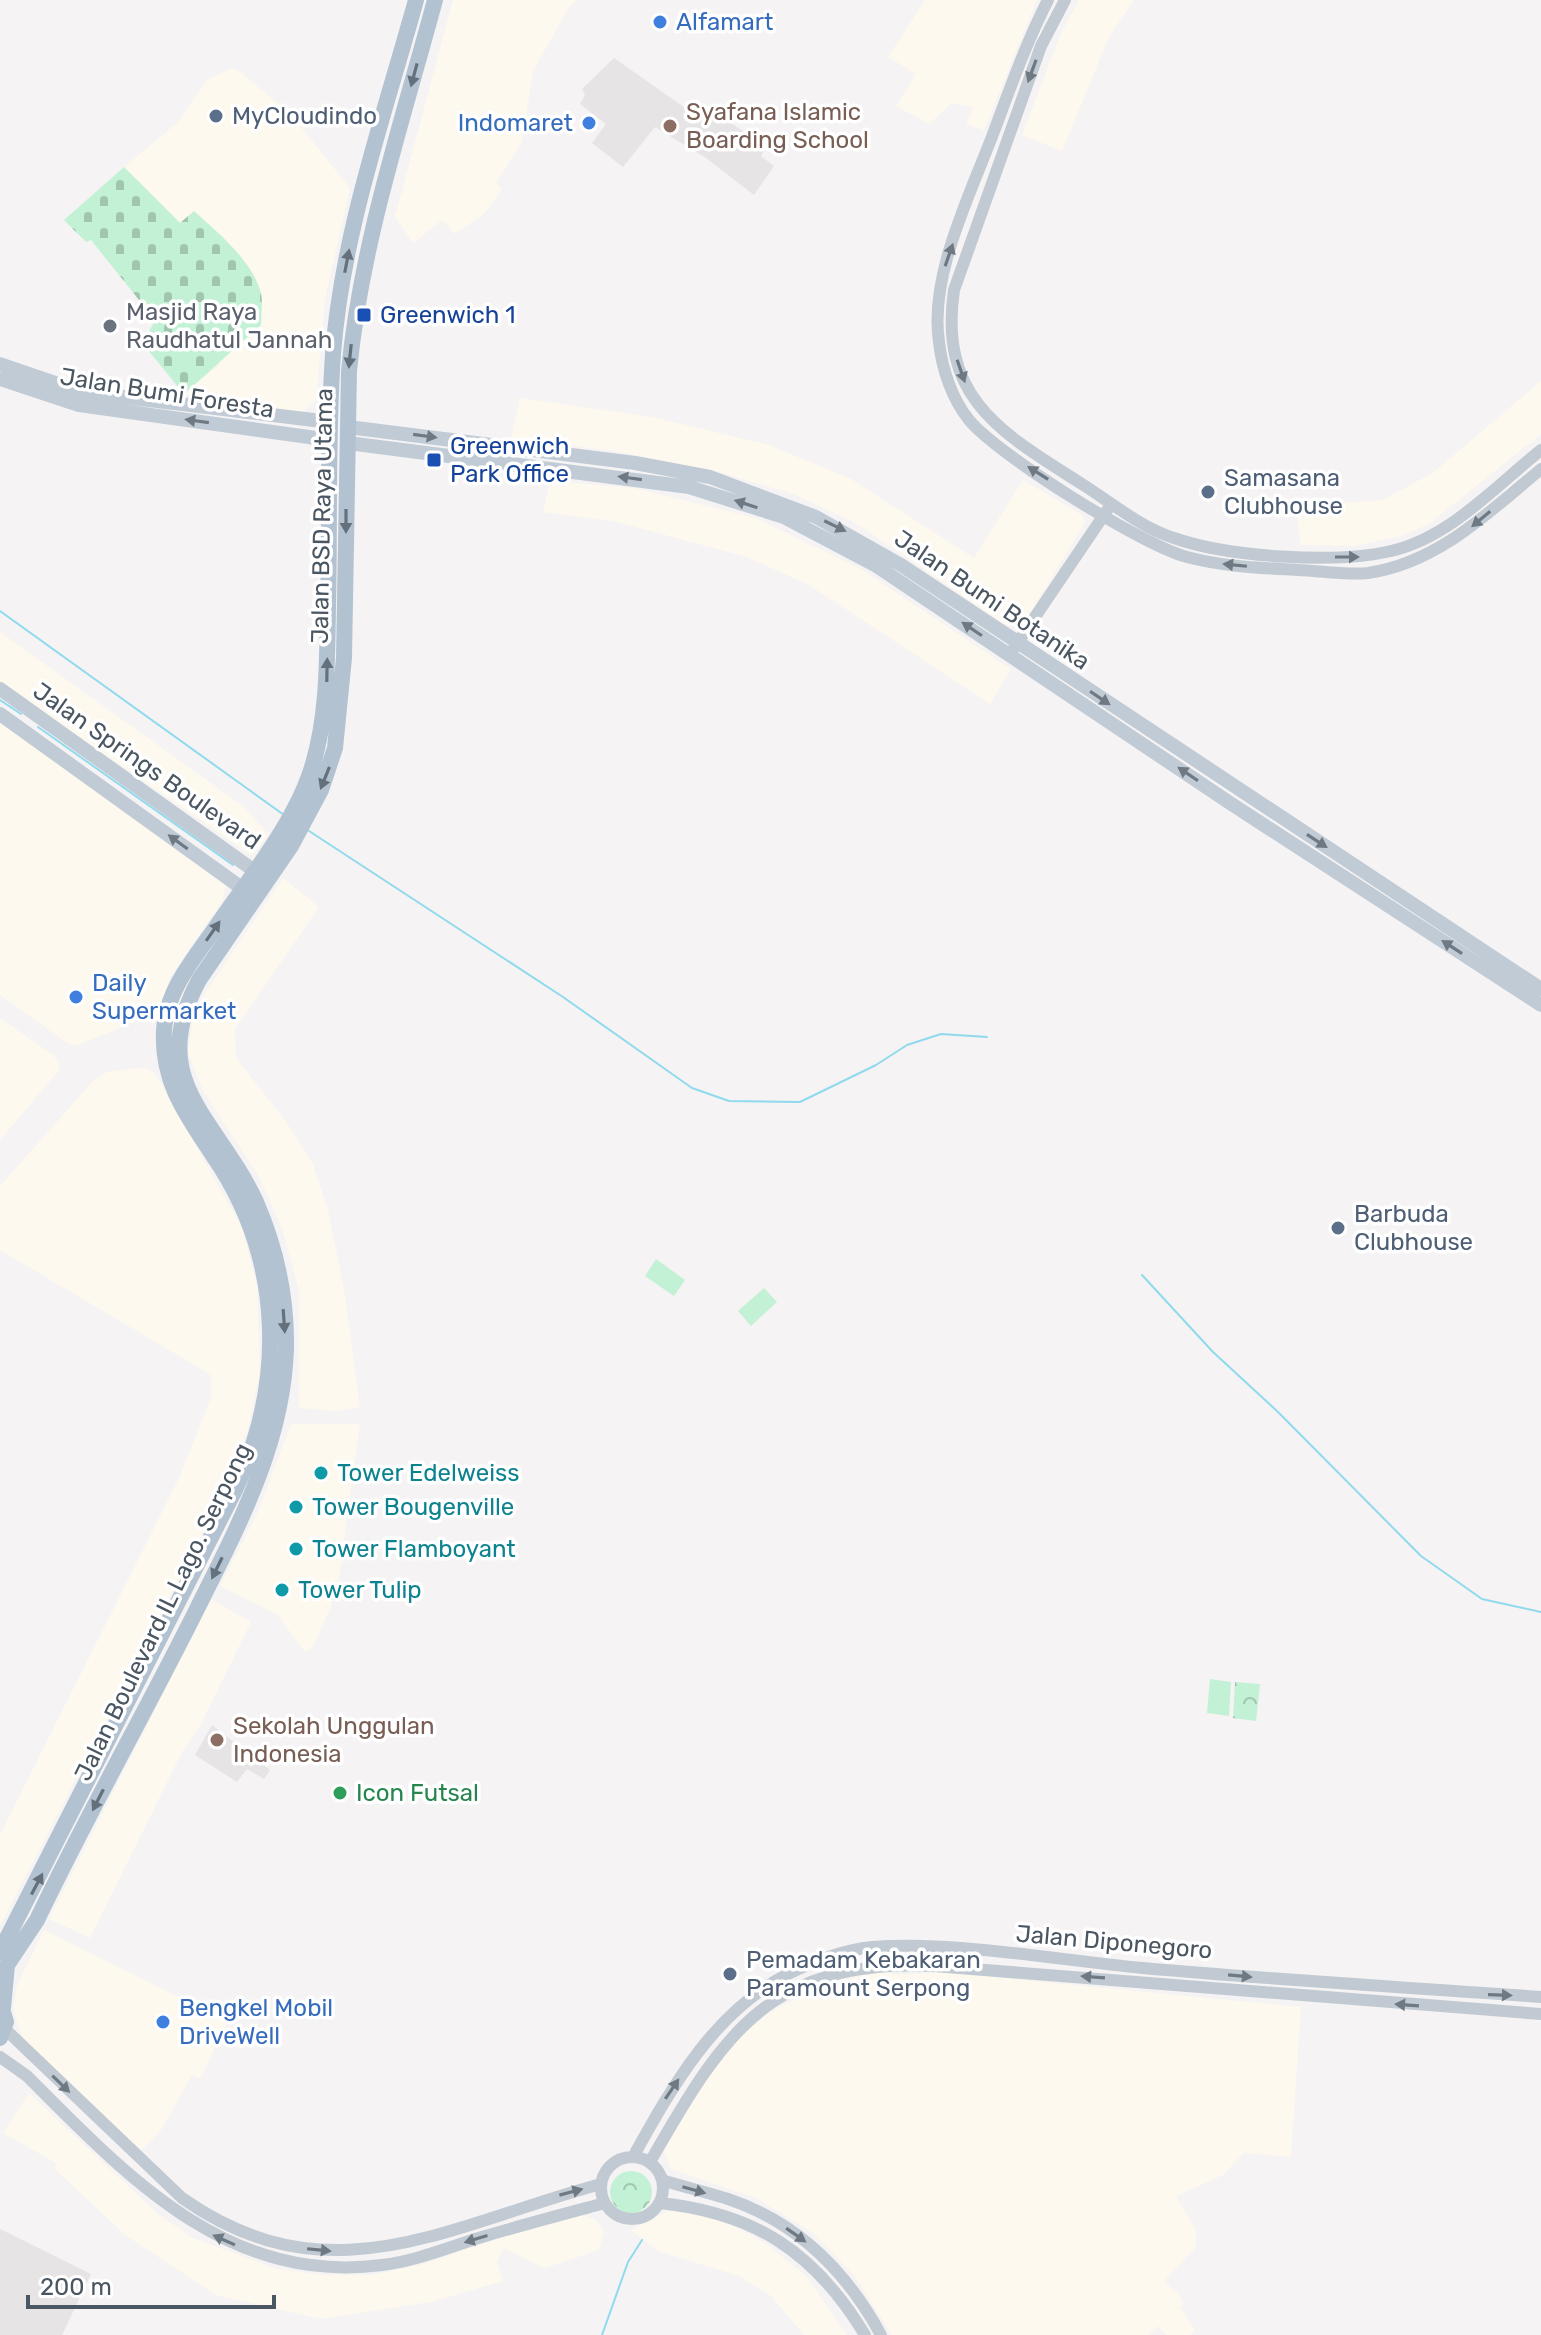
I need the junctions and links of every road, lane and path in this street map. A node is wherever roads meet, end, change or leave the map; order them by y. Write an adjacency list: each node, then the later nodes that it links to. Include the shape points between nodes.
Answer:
1 (416, 0): 8 (main road, Jalan BSD Raya Utama, one-way to 1, via 345,268)
2 (435, 0): 9 (main road, Jalan BSD Raya Utama, one-way to 9, via 360,281)
3 (1048, 0): 14 (street, one-way to 3, via 980,432 959,405 938,341 944,270)
4 (1061, 2): 13 (street, one-way to 13, via 959,272 951,332 967,387 988,419)
5 (0, 364): 7 (main road, Jalan Bumi Foresta)
6 (0, 379): 7 (main road, Jalan Bumi Foresta, via 44,396)
7 (124, 404): 8 (main road, Jalan Bumi Foresta); 10 (main road, Jalan Bumi Foresta, one-way to 7)
8 (330, 422): 10 (main road, Jalan BSD Raya Utama)
9 (348, 435): 15 (main road, Jalan Bumi Botanika, via 635,463 774,498 855,536); 21 (main road, Jalan BSD Raya Utama, one-way to 21, via 341,712 330,767)
10 (330, 440): 21 (main road, Jalan BSD Raya Utama, one-way to 10, via 327,683)
11 (1541, 450): 13 (street, one-way to 11, via 1158,533 1210,548 1365,557 1423,541)
12 (1541, 469): 14 (street, one-way to 14, via 1461,536 1404,564 1366,573 1188,558)
13 (1112, 503): 14 (street)
14 (1104, 515): 15 (street)
15 (1014, 648): 20 (main road, Jalan Bumi Botanika)
16 (0, 689): 17 (main road, Jalan Springs Boulevard)
17 (35, 713): 19 (main road); 23 (main road, Jalan Springs Boulevard)
18 (0, 714): 19 (main road, Jalan Springs Boulevard)
19 (23, 730): 25 (main road, Jalan Springs Boulevard, one-way to 19)
20 (1234, 796): 27 (main road, Jalan Bumi Botanika, one-way to 27); 28 (main road, Jalan Bumi Botanika, one-way to 20)
21 (304, 805): 22 (main road, Jalan BSD Raya Utama)
22 (287, 836): 23 (main road, Jalan Boulevard IL Lago. Serpong); 24 (main road, Jalan Boulevard IL Lago. Serpong)
23 (254, 869): 24 (main road, Jalan Springs Boulevard); 25 (main road, Jalan Boulevard IL Lago. Serpong)
24 (268, 880): 26 (main road, Jalan Boulevard IL Lago. Serpong)
25 (242, 888): 26 (main road, Jalan Springs Boulevard); 29 (main road, Jalan Boulevard IL Lago. Serpong, one-way to 25, via 173,1092 163,1045 166,1011 177,983)
26 (256, 898): 29 (main road, Jalan Boulevard IL Lago. Serpong, via 187,1003 178,1058 184,1082 246,1183)
27 (1541, 989)
28 (1541, 1005)
29 (268, 1255): 30 (main road, Jalan Boulevard IL Lago. Serpong, via 270,1365 247,1465)
30 (77, 1822): 32 (main road, Jalan Boulevard IL Lago. Serpong, one-way to 30); 40 (main road, Jalan Boulevard IL Lago. Serpong, via 37,1920 7,1965)
31 (935, 1948): 33 (street, Jalan Diponegoro, via 872,1947); 34 (street); 35 (street, Jalan Diponegoro)
32 (0, 1952)
33 (816, 1962): 36 (street); 46 (street, Jalan Diponegoro, one-way to 33, via 667,2097 722,2024 772,1983)
34 (934, 1966): 35 (street, Jalan Diponegoro, one-way to 34); 36 (street, Jalan Diponegoro, via 877,1964)
35 (1144, 1975): 37 (street, Jalan Diponegoro, one-way to 37); 38 (street, Jalan Diponegoro)
36 (821, 1977): 47 (street, Jalan Diponegoro, via 771,2004 721,2047)
37 (1275, 1979): 38 (street); 39 (street, Jalan Diponegoro, one-way to 39)
38 (1274, 1995): 41 (street, Jalan Diponegoro, one-way to 38)
39 (1541, 1997)
40 (2, 2005): 42 (main road, Jalan Boulevard IL Lago. Serpong)
41 (1541, 2014)
42 (2, 2034): 44 (street, one-way to 44)
43 (0, 2057): 45 (street)
44 (115, 2137): 45 (street); 52 (street, via 207,2215 255,2239)
45 (104, 2148): 53 (street, one-way to 45, via 249,2251 187,2220)
46 (633, 2157): 47 (street); 49 (street, via 606,2170)
47 (650, 2162): 48 (street)
48 (662, 2180): 51 (street); 55 (street, one-way to 55, via 750,2208 797,2235 840,2272)
49 (601, 2184): 50 (street); 52 (street, one-way to 49, via 334,2252 392,2247)
50 (605, 2203): 51 (street, via 628,2219 652,2212); 53 (street, one-way to 53, via 383,2265)
51 (660, 2203): 54 (street, via 721,2213 781,2241 836,2292)
52 (289, 2246): 53 (street)
53 (285, 2261)
54 (865, 2335)
55 (881, 2335)

